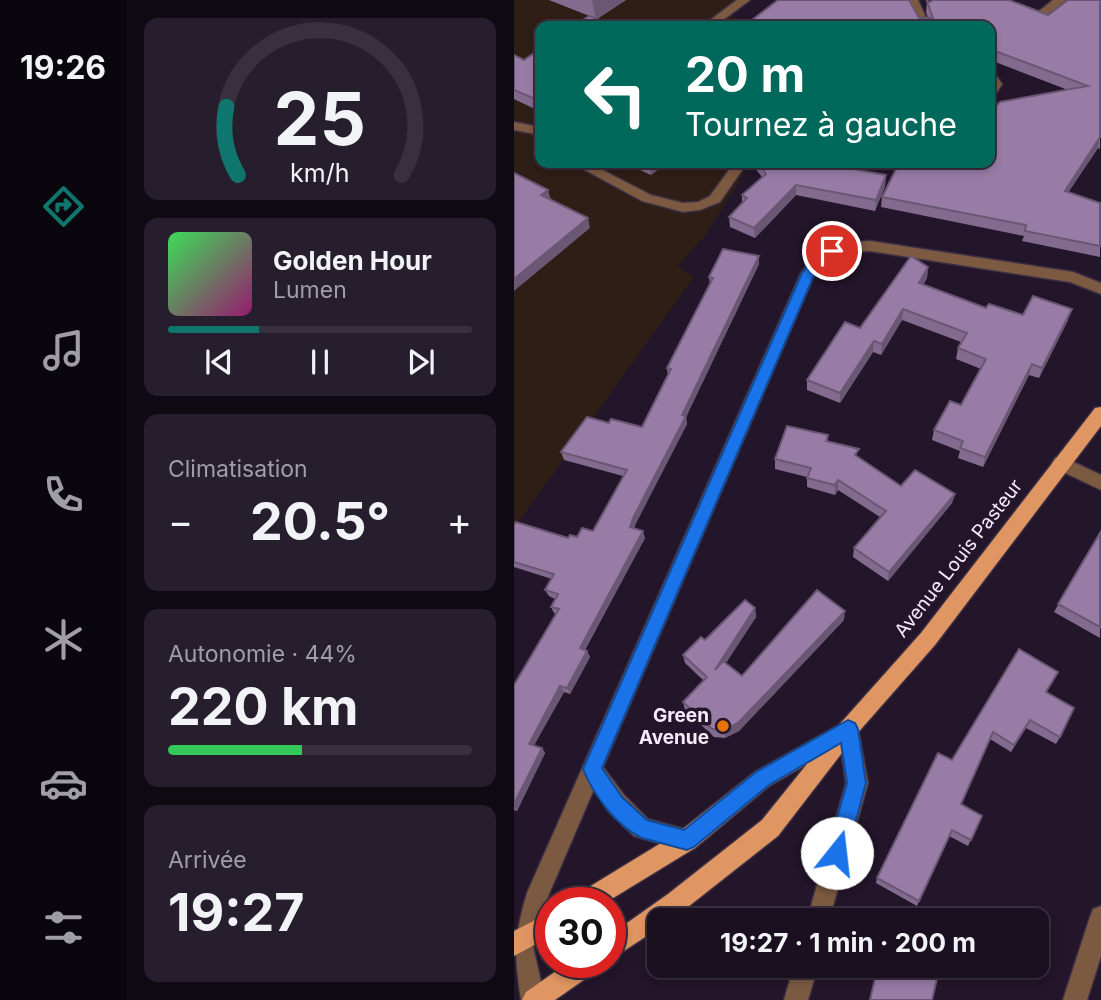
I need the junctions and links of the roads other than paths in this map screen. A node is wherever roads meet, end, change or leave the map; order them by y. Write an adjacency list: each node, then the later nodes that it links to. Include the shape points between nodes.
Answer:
1 (744, 0): 5 (street)
2 (912, 0): 6 (street)
3 (1060, 0): 4 (street)
4 (1042, 14)
5 (715, 21)
6 (922, 21)
7 (514, 126): 8 (street)
8 (535, 130)
9 (589, 168): 10 (street, via 660,203 690,209 714,200)
10 (737, 168)
11 (1100, 274): 12 (street)
12 (1073, 277): 13 (street); 18 (street, via 870,246 832,251 817,262 804,282)
13 (1100, 289)
14 (1100, 413): 15 (main road, Avenue Louis Pasteur)
15 (1061, 463): 16 (street); 17 (main road, Avenue Louis Pasteur, via 928,639)
16 (1100, 483)
17 (848, 729): 19 (main road, Avenue Louis Pasteur, via 762,779); 21 (street, via 857,783); 24 (main road, Avenue Louis Pasteur, via 770,828)
18 (592, 769): 19 (street, via 616,803 642,828); 25 (street)
19 (687, 840): 20 (main road, Avenue Louis Pasteur)
20 (610, 887)
21 (821, 908)
22 (1100, 917): 30 (street)
23 (535, 932): 25 (main road)
24 (626, 938)
25 (518, 942): 28 (street)
26 (566, 978): 28 (main road)
27 (802, 978): 29 (street)
28 (533, 1000)
29 (796, 1000)
30 (1075, 1000)

